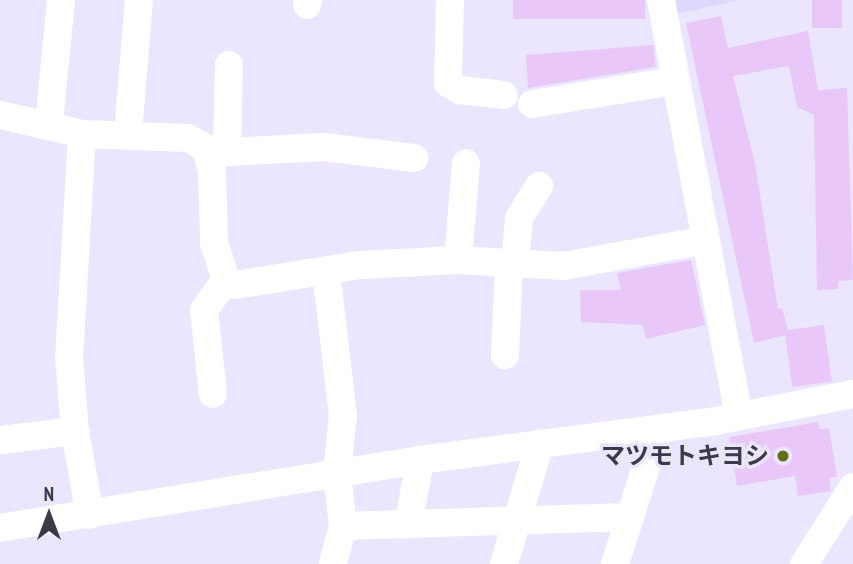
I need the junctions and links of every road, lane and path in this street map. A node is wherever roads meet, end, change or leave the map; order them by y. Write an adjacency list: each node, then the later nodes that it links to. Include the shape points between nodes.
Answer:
1 (61, 0): 10 (street)
2 (139, 0): 11 (street)
3 (450, 0): 7 (street, via 448,83 458,90)
4 (661, 0): 6 (street)
5 (229, 65): 13 (street)
6 (674, 81): 8 (street); 17 (street)
7 (504, 96)
8 (532, 104)
9 (0, 115): 10 (street)
10 (49, 123): 12 (street)
11 (128, 133): 12 (street); 13 (street, via 188,138)
12 (82, 134): 27 (street, via 69,357)
13 (216, 150): 14 (street, via 324,147); 21 (street, via 212,170 214,243)
14 (414, 158)
15 (466, 163): 18 (street)
16 (539, 186): 19 (street, via 519,219)
17 (705, 240): 19 (street, via 564,266); 25 (street)
18 (458, 260): 19 (street); 20 (street)
19 (512, 265): 22 (street)
20 (326, 271): 21 (street, via 245,286); 31 (street, via 342,415)
21 (226, 280): 23 (street, via 204,310)
22 (505, 355)
23 (213, 394)
24 (853, 394): 25 (street)
25 (739, 416): 26 (street)
26 (658, 429): 29 (street); 34 (street)
27 (75, 431): 28 (street); 33 (street)
28 (0, 440)
29 (540, 443): 30 (street); 35 (street)
30 (420, 460): 31 (street); 36 (street)
31 (337, 473): 33 (street); 37 (street)
32 (853, 487): 42 (street)
33 (90, 516): 38 (street)
34 (629, 517): 35 (street); 41 (street)
35 (518, 518): 36 (street); 40 (street)
36 (409, 521): 37 (street)
37 (343, 526): 39 (street)
38 (0, 528)
39 (332, 564)
40 (504, 564)
41 (615, 564)
42 (804, 564)

